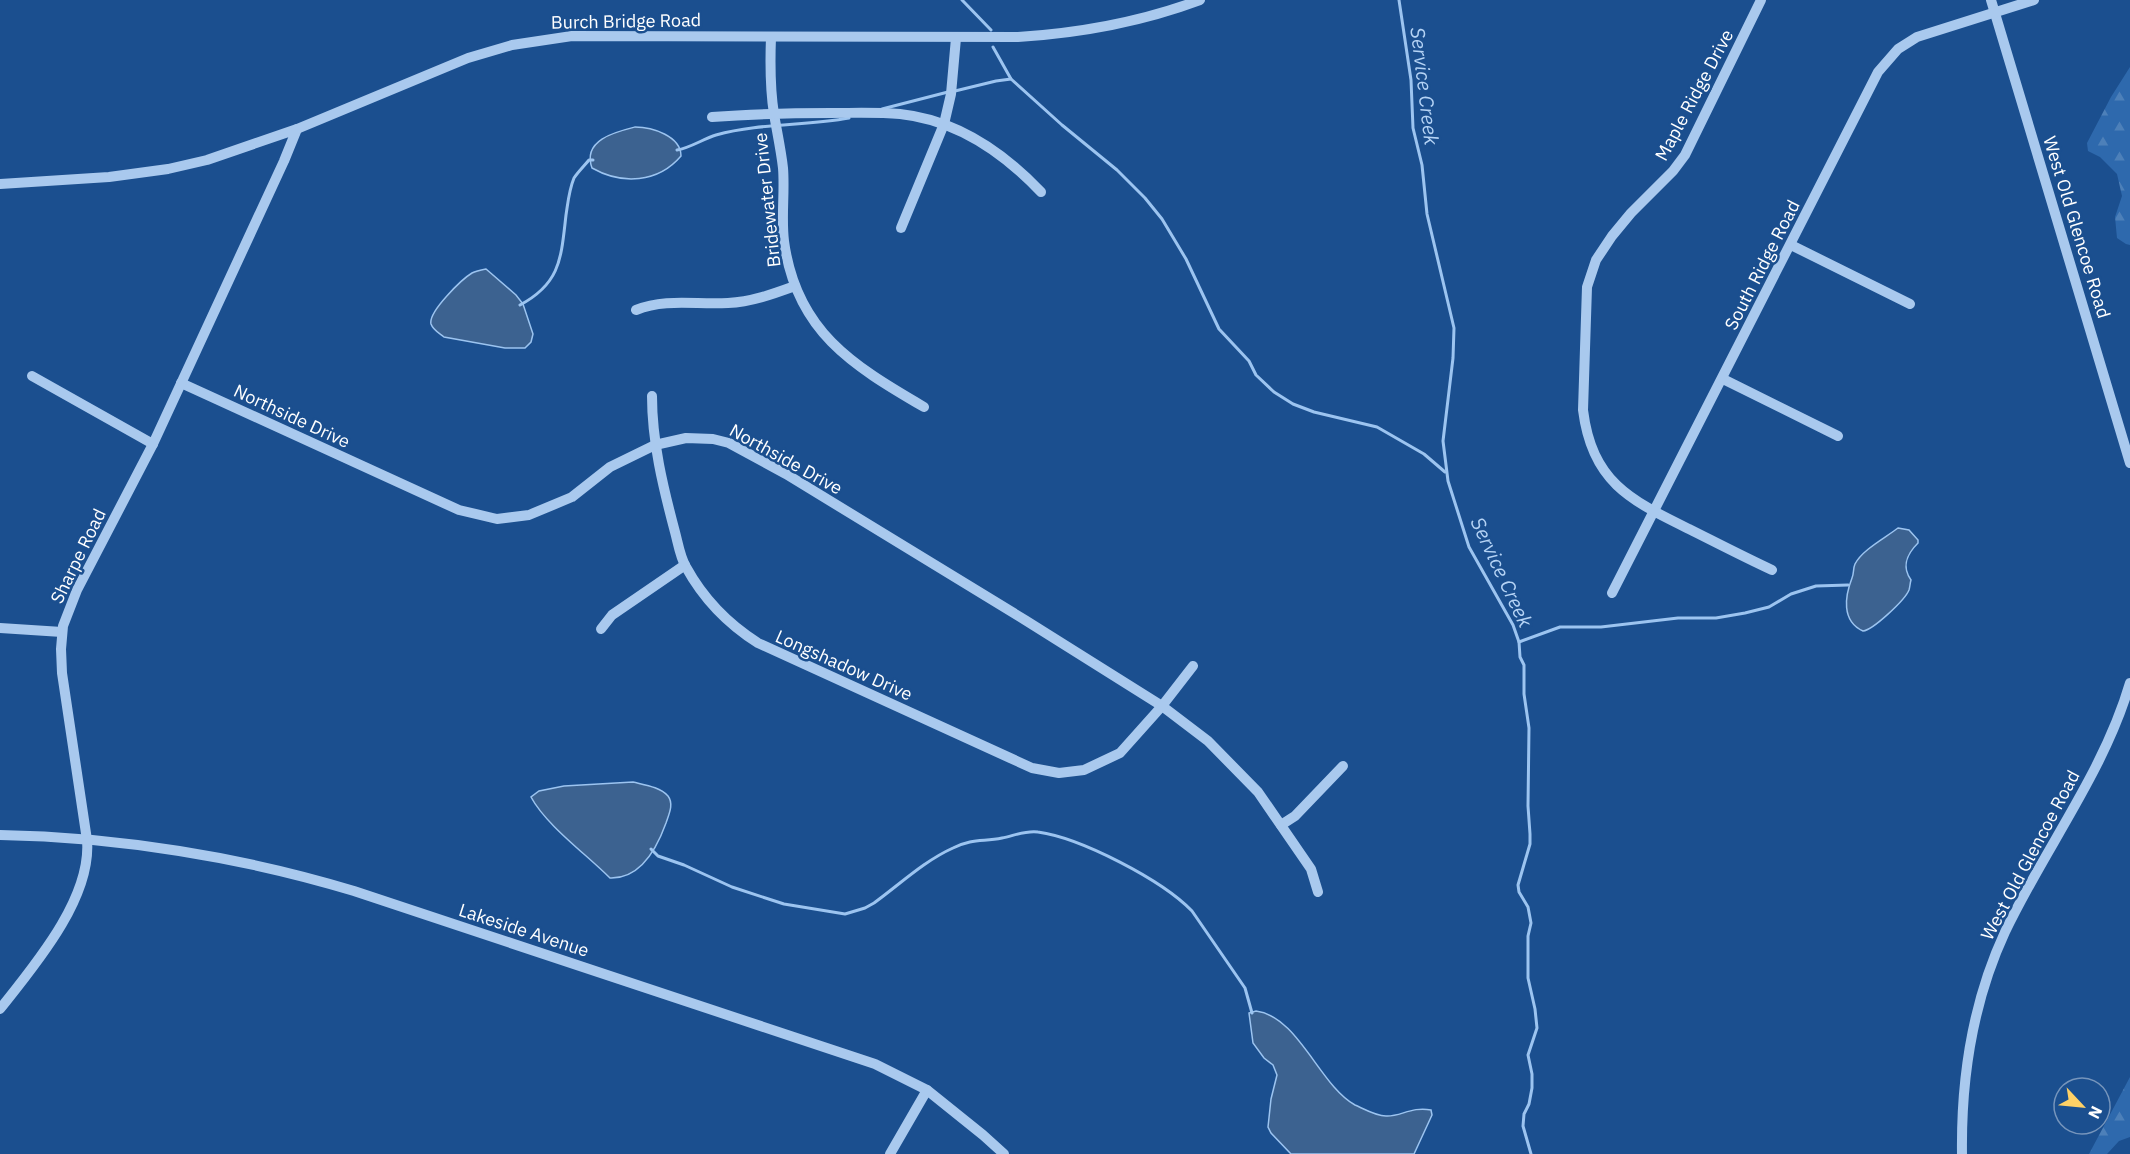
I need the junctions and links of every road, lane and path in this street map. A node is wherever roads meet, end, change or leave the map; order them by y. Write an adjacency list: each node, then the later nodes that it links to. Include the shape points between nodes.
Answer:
1 (1200, 0): 7 (street, Burch Bridge Road, via 1145,18 1077,32)
2 (1761, 0): 28 (street, Maple Ridge Drive, via 1685,155 1612,236 1596,260 1587,287 1583,410 1590,444 1618,487)
3 (1991, 0): 5 (street, West Old Glencoe Road)
4 (2034, 0): 5 (street, South Ridge Road)
5 (1995, 12): 15 (street, South Ridge Road, via 1917,37 1887,60); 27 (street, West Old Glencoe Road)
6 (771, 37): 7 (street, Burch Bridge Road); 8 (street, Bridewater Drive); 11 (street, Burch Bridge Road, via 572,36 512,45 468,58)
7 (956, 38): 10 (street)
8 (774, 113): 9 (street); 10 (street, via 901,114); 16 (street, Bridewater Drive, via 783,170 784,239)
9 (711, 117)
10 (944, 124): 13 (street, via 996,151); 14 (street)
11 (297, 129): 12 (street, Burch Bridge Road, via 207,160 158,170); 21 (street, Sharpe Road)
12 (0, 184)
13 (1041, 192)
14 (902, 228)
15 (1791, 245): 17 (street); 20 (street, South Ridge Road)
16 (795, 286): 18 (street, via 746,301 668,302); 23 (street, Bridewater Drive, via 817,325 839,351 875,378)
17 (1910, 304)
18 (636, 310)
19 (32, 376): 25 (street)
20 (1723, 379): 24 (street); 28 (street, South Ridge Road)
21 (181, 383): 25 (street, Sharpe Road); 26 (street, Northside Drive, via 459,510 497,519 553,507 610,467)
22 (652, 396): 26 (street, Longshadow Drive)
23 (924, 406)
24 (1838, 436)
25 (153, 444): 34 (street, Sharpe Road, via 77,590)
26 (654, 445): 29 (street, Longshadow Drive); 37 (street, Northside Drive, via 686,438 729,443 796,480)
27 (2130, 463)
28 (1654, 512): 30 (street, Maple Ridge Drive); 31 (street, South Ridge Road)
29 (685, 565): 33 (street, via 612,615); 37 (street, Longshadow Drive, via 705,596 735,629 758,643 1032,768 1059,773 1084,770 1120,753)
30 (1772, 570)
31 (1612, 592)
32 (0, 628): 34 (street)
33 (601, 629)
34 (62, 632): 41 (street, Sharpe Road, via 62,673)
35 (1193, 666): 37 (street, Longshadow Drive)
36 (2130, 683): 47 (street, West Old Glencoe Road, via 2110,737 1992,964 1969,1054)
37 (1162, 706): 39 (street, Northside Drive, via 1226,758 1258,792)
38 (1344, 766): 39 (street)
39 (1281, 825): 42 (street, Northside Drive, via 1311,869)
40 (0, 835): 41 (street, Lakeside Avenue)
41 (87, 840): 43 (street, Sharpe Road, via 84,877 74,902 39,958); 44 (street, Lakeside Avenue, via 175,851 344,888 848,1054)
42 (1318, 892)
43 (0, 1009)
44 (927, 1090): 45 (street); 46 (street, Lakeside Avenue)
45 (890, 1154)
46 (1004, 1154)
47 (1962, 1154)

